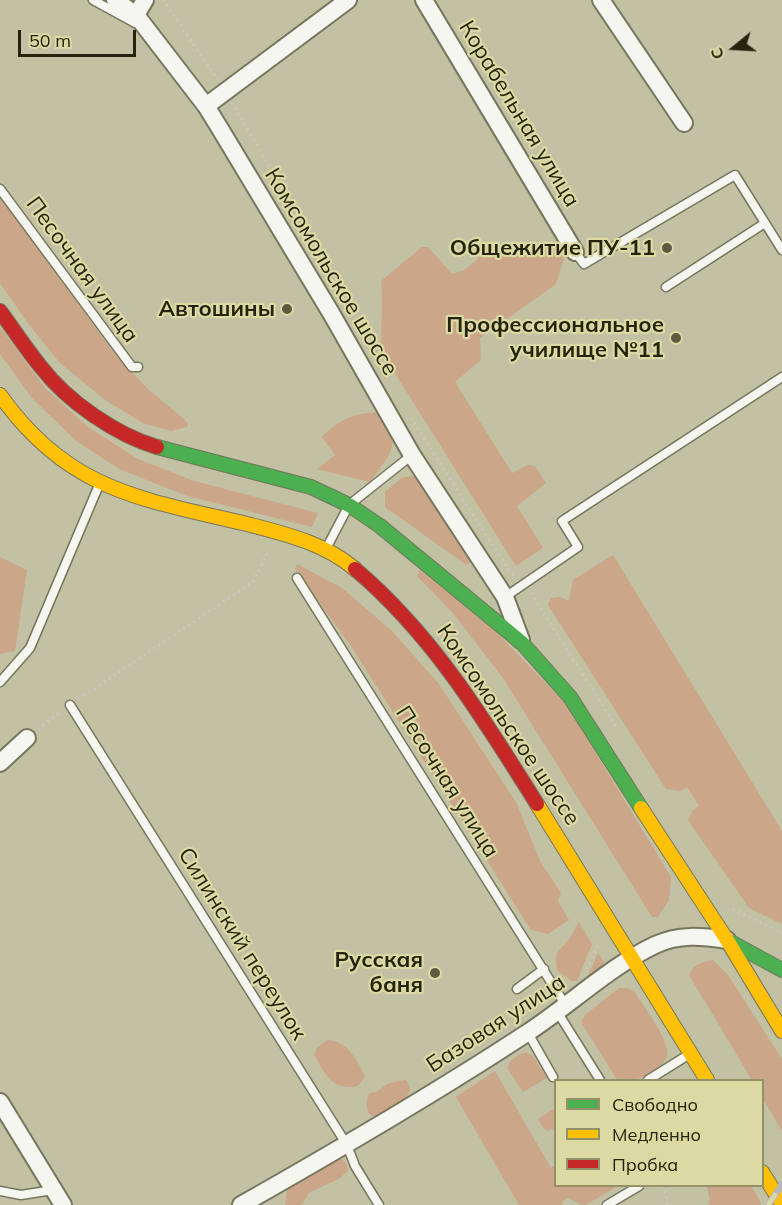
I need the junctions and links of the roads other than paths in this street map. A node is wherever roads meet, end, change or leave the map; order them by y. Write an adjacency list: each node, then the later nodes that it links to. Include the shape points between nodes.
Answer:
1 (93, 0): 8 (lane)
2 (115, 0): 7 (street, Комсомольское шоссе)
3 (145, 0): 7 (street)
4 (348, 0): 9 (street)
5 (424, 0): 14 (street, Корабельная улица)
6 (601, 0): 10 (street)
7 (136, 15): 8 (street, Комсомольское шоссе)
8 (148, 31): 9 (street, Комсомольское шоссе)
9 (206, 106): 20 (street, Комсомольское шоссе)
10 (684, 123)
11 (0, 189): 17 (lane, Песочная улица, via 132,367)
12 (765, 223): 13 (lane); 14 (lane, via 735,175 584,264); 15 (lane)
13 (782, 250)
14 (575, 252)
15 (666, 287)
16 (0, 311): 22 (main road, Комсомольское шоссе, via 42,369 73,399 120,431 175,453 311,488)
17 (138, 367)
18 (782, 377): 25 (lane, via 562,521 578,547)
19 (0, 395): 21 (main road, Комсомольское шоссе, via 13,414 65,463)
20 (412, 455): 22 (lane); 25 (street, Комсомольское шоссе)
21 (100, 482): 23 (main road, Комсомольское шоссе, via 148,499 298,537); 27 (lane, via 30,648)
22 (349, 505): 23 (lane); 26 (main road, Комсомольское шоссе, via 380,526)
23 (326, 550): 32 (main road, Комсомольское шоссе, via 378,589 414,626 455,679)
24 (297, 578): 33 (lane, Песочная улица)
25 (505, 597): 26 (street, Комсомольское шоссе)
26 (522, 644): 31 (main road, Комсомольское шоссе, via 570,697)
27 (0, 682)
28 (70, 705): 45 (lane, Силинский переулок)
29 (27, 738): 30 (street)
30 (0, 763)
31 (727, 940): 32 (street, Базовая улица, via 678,937); 34 (main road, Базовая улица); 37 (main road, Комсомольское шоссе)
32 (633, 958): 36 (street, Базовая улица); 39 (main road, Комсомольское шоссе)
33 (543, 969): 35 (lane); 36 (lane, Песочная улица)
34 (782, 970)
35 (517, 988)
36 (562, 1009): 38 (street, Базовая улица); 41 (lane, Песочная улица)
37 (782, 1031)
38 (528, 1033): 40 (lane); 45 (street, Базовая улица)
39 (691, 1054): 42 (lane); 43 (main road, Комсомольское шоссе)
40 (553, 1077)
41 (599, 1079)
42 (650, 1079)
43 (706, 1079)
44 (0, 1102): 48 (street)
45 (347, 1145): 52 (street, Базовая улица); 53 (lane, Силинский переулок)
46 (764, 1175): 50 (main road)
47 (636, 1187): 54 (lane)
48 (53, 1190): 49 (lane, via 21,1195); 51 (street)
49 (0, 1191)
50 (782, 1204)
51 (63, 1205)
52 (241, 1205)
53 (379, 1205)
54 (607, 1205)

